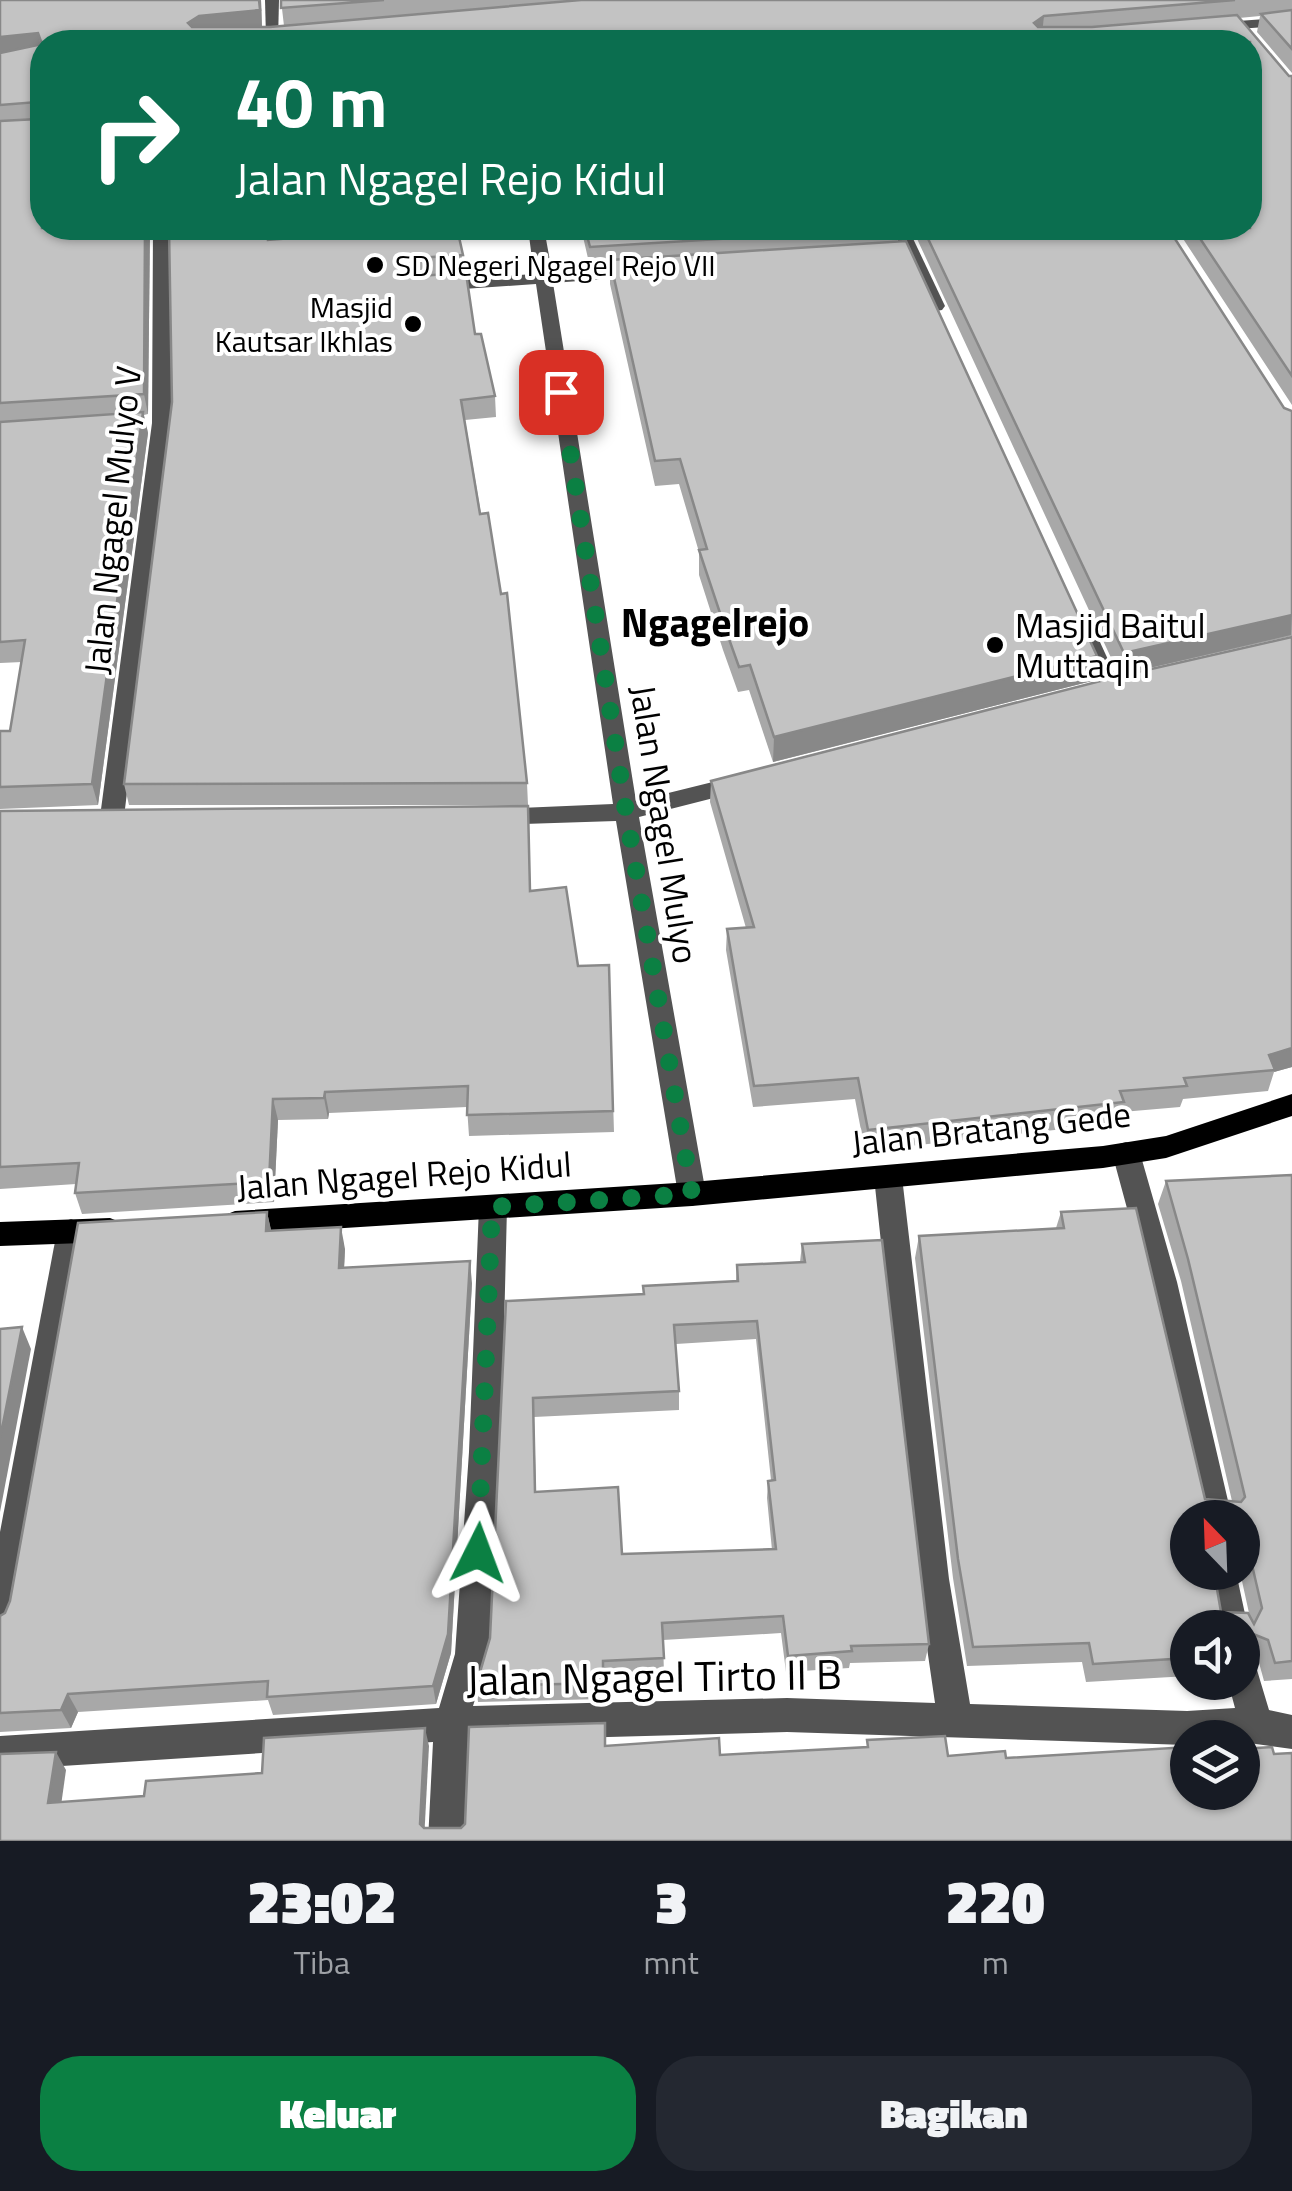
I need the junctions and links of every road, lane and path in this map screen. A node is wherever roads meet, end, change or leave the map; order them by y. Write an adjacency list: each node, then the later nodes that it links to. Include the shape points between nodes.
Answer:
1 (272, 0): 5 (street)
2 (1292, 21): 3 (street)
3 (1238, 25): 4 (street); 6 (street)
4 (1198, 28)
5 (272, 30)
6 (1242, 30)
7 (161, 240): 18 (street, Jalan Ngagel Mulyo V, via 153,423)
8 (538, 240): 11 (street, Jalan Ngagel Mulyo)
9 (901, 240): 13 (street, via 903,256)
10 (660, 270): 11 (street)
11 (544, 277): 12 (street); 17 (street, Jalan Ngagel Mulyo)
12 (420, 287)
13 (946, 328)
14 (1078, 616): 15 (street)
15 (1110, 688)
16 (769, 776): 17 (street)
17 (626, 812): 19 (street); 23 (street, Jalan Ngagel Mulyo)
18 (113, 817)
19 (466, 818)
20 (1292, 1106): 21 (main road, Jalan Bratang Gede, via 1166,1147)
21 (1126, 1153): 22 (main road, Jalan Bratang Gede); 29 (street)
22 (888, 1177): 23 (main road, Jalan Bratang Gede); 31 (street, via 930,1559)
23 (692, 1194): 24 (main road, Jalan Ngagel Rejo Kidul)
24 (492, 1207): 25 (main road, Jalan Ngagel Rejo Kidul); 32 (street, via 472,1654)
25 (213, 1224)
26 (137, 1229): 27 (main road)
27 (71, 1231): 28 (main road); 30 (street)
28 (0, 1234)
29 (1212, 1500)
30 (0, 1620)
31 (955, 1720): 32 (street, Jalan Ngagel Tirto II B, via 787,1715); 34 (street, Jalan Ngagel Tirto II B)
32 (452, 1724): 36 (street, Jalan Ngagel Tirto II B); 37 (street)
33 (1260, 1725): 35 (street, Jalan Ngagel Tirto II B)
34 (1170, 1727)
35 (1292, 1732)
36 (0, 1753)
37 (446, 1841)

